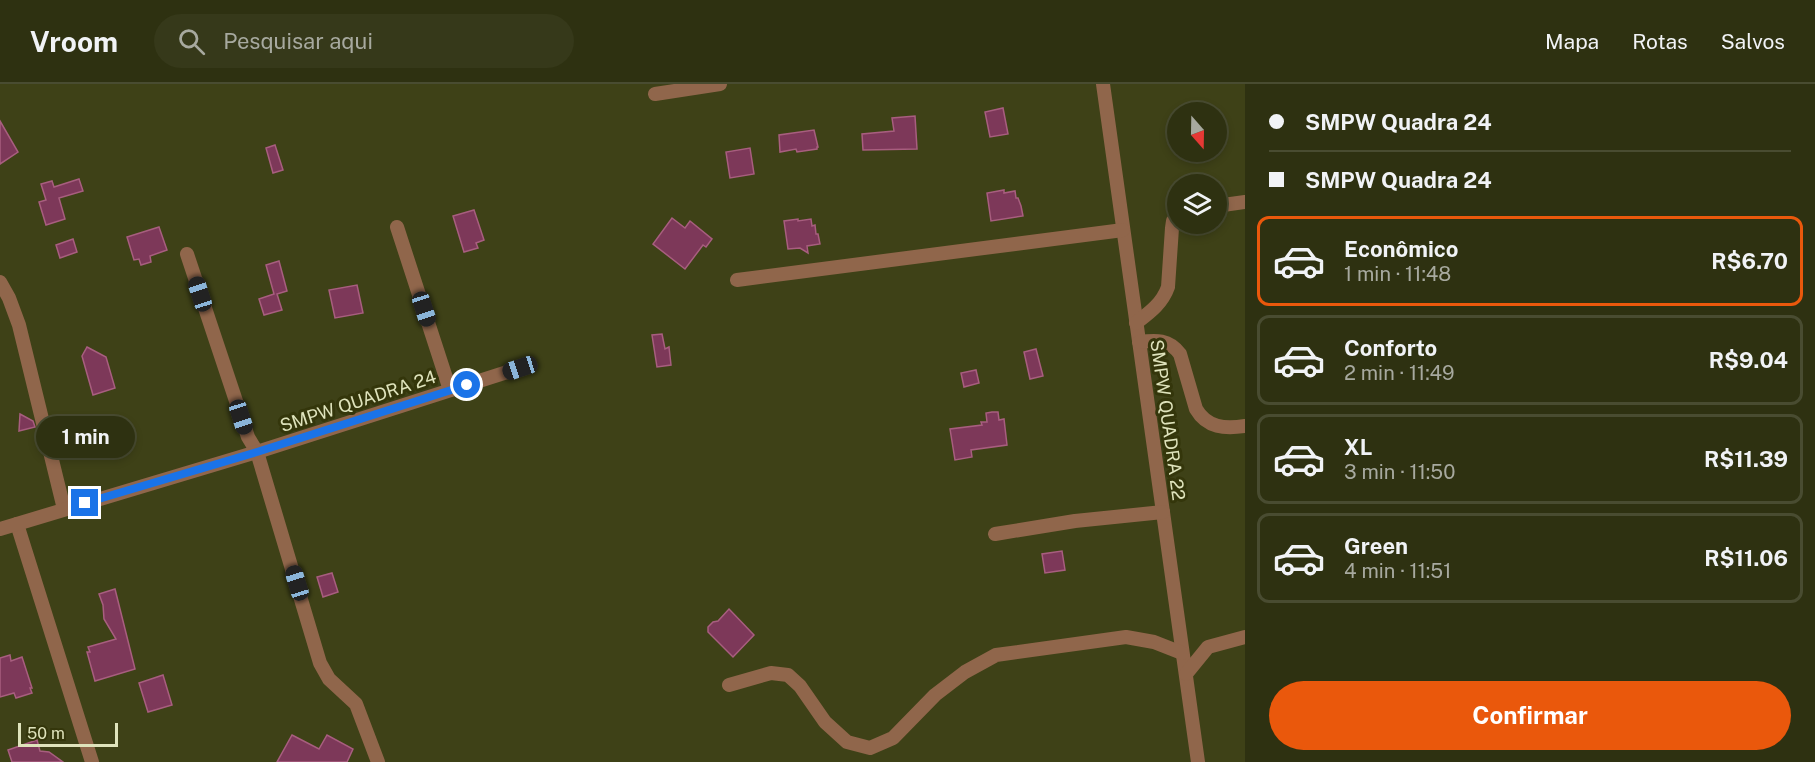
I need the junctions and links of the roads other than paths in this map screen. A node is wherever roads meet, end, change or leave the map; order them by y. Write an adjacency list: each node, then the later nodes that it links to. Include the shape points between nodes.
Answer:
1 (720, 84): 3 (street)
2 (1102, 84): 7 (street, SMPW QUADRA 22)
3 (656, 94)
4 (1245, 202): 5 (street)
5 (1227, 204)
6 (397, 227): 15 (street)
7 (1123, 230): 10 (street); 12 (street, SMPW QUADRA 22)
8 (1172, 234): 12 (street, via 1168,287 1162,300)
9 (187, 254): 17 (street, via 248,437)
10 (737, 280)
11 (0, 282): 18 (street, via 19,325)
12 (1136, 323): 13 (street, SMPW QUADRA 22)
13 (1139, 342): 16 (street, via 1166,341 1175,347 1196,409 1208,424 1221,428); 19 (street, SMPW QUADRA 22)
14 (520, 368): 15 (street, SMPW QUADRA 24)
15 (450, 390): 17 (street, SMPW QUADRA 24)
16 (1245, 426)
17 (257, 452): 18 (street, SMPW QUADRA 24); 28 (street, via 320,663 329,679 356,704)
18 (64, 509): 20 (street, SMPW QUADRA 24)
19 (1163, 512): 22 (street); 24 (street, SMPW QUADRA 22)
20 (17, 524): 21 (street, SMPW QUADRA 24); 27 (street)
21 (0, 529)
22 (995, 534)
23 (1245, 637): 25 (street, via 1208,647)
24 (1182, 652): 25 (street, SMPW QUADRA 22); 26 (street, via 1126,637 996,655 934,695 893,738 870,748 848,742 825,722 788,675 771,673)
25 (1186, 674): 29 (street, SMPW QUADRA 22)
26 (729, 685)
27 (92, 762)
28 (378, 762)
29 (1198, 762)

